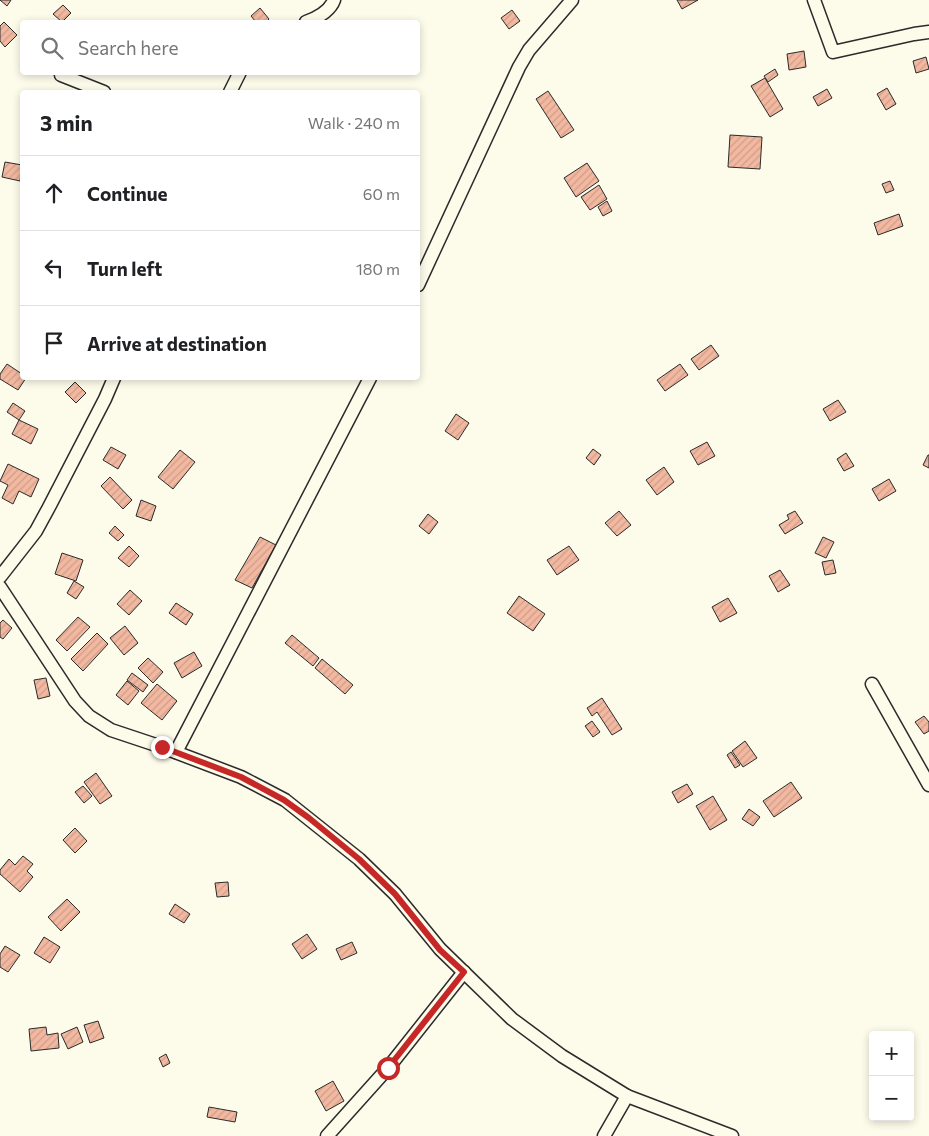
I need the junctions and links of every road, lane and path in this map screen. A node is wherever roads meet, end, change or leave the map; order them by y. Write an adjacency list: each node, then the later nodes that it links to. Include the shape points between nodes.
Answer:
1 (334, 0): 4 (street)
2 (572, 0): 10 (street, via 529,50 519,67)
3 (814, 0): 5 (street, via 833,52)
4 (313, 20)
5 (929, 32)
6 (61, 75): 8 (street)
7 (238, 75): 9 (street)
8 (99, 90)
9 (231, 90)
10 (420, 281)
11 (113, 380): 13 (street, via 36,531)
12 (369, 380): 16 (street)
13 (0, 577)
14 (0, 587): 16 (street, via 75,701 89,716 111,730)
15 (872, 684): 17 (street)
16 (176, 752): 18 (street, via 241,777 284,800 309,818 395,894 440,950)
17 (929, 785)
18 (464, 972): 19 (street, via 519,1024 562,1056); 20 (street, via 388,1068)
19 (627, 1096): 21 (street); 22 (street)
20 (327, 1136)
21 (604, 1136)
22 (732, 1136)

